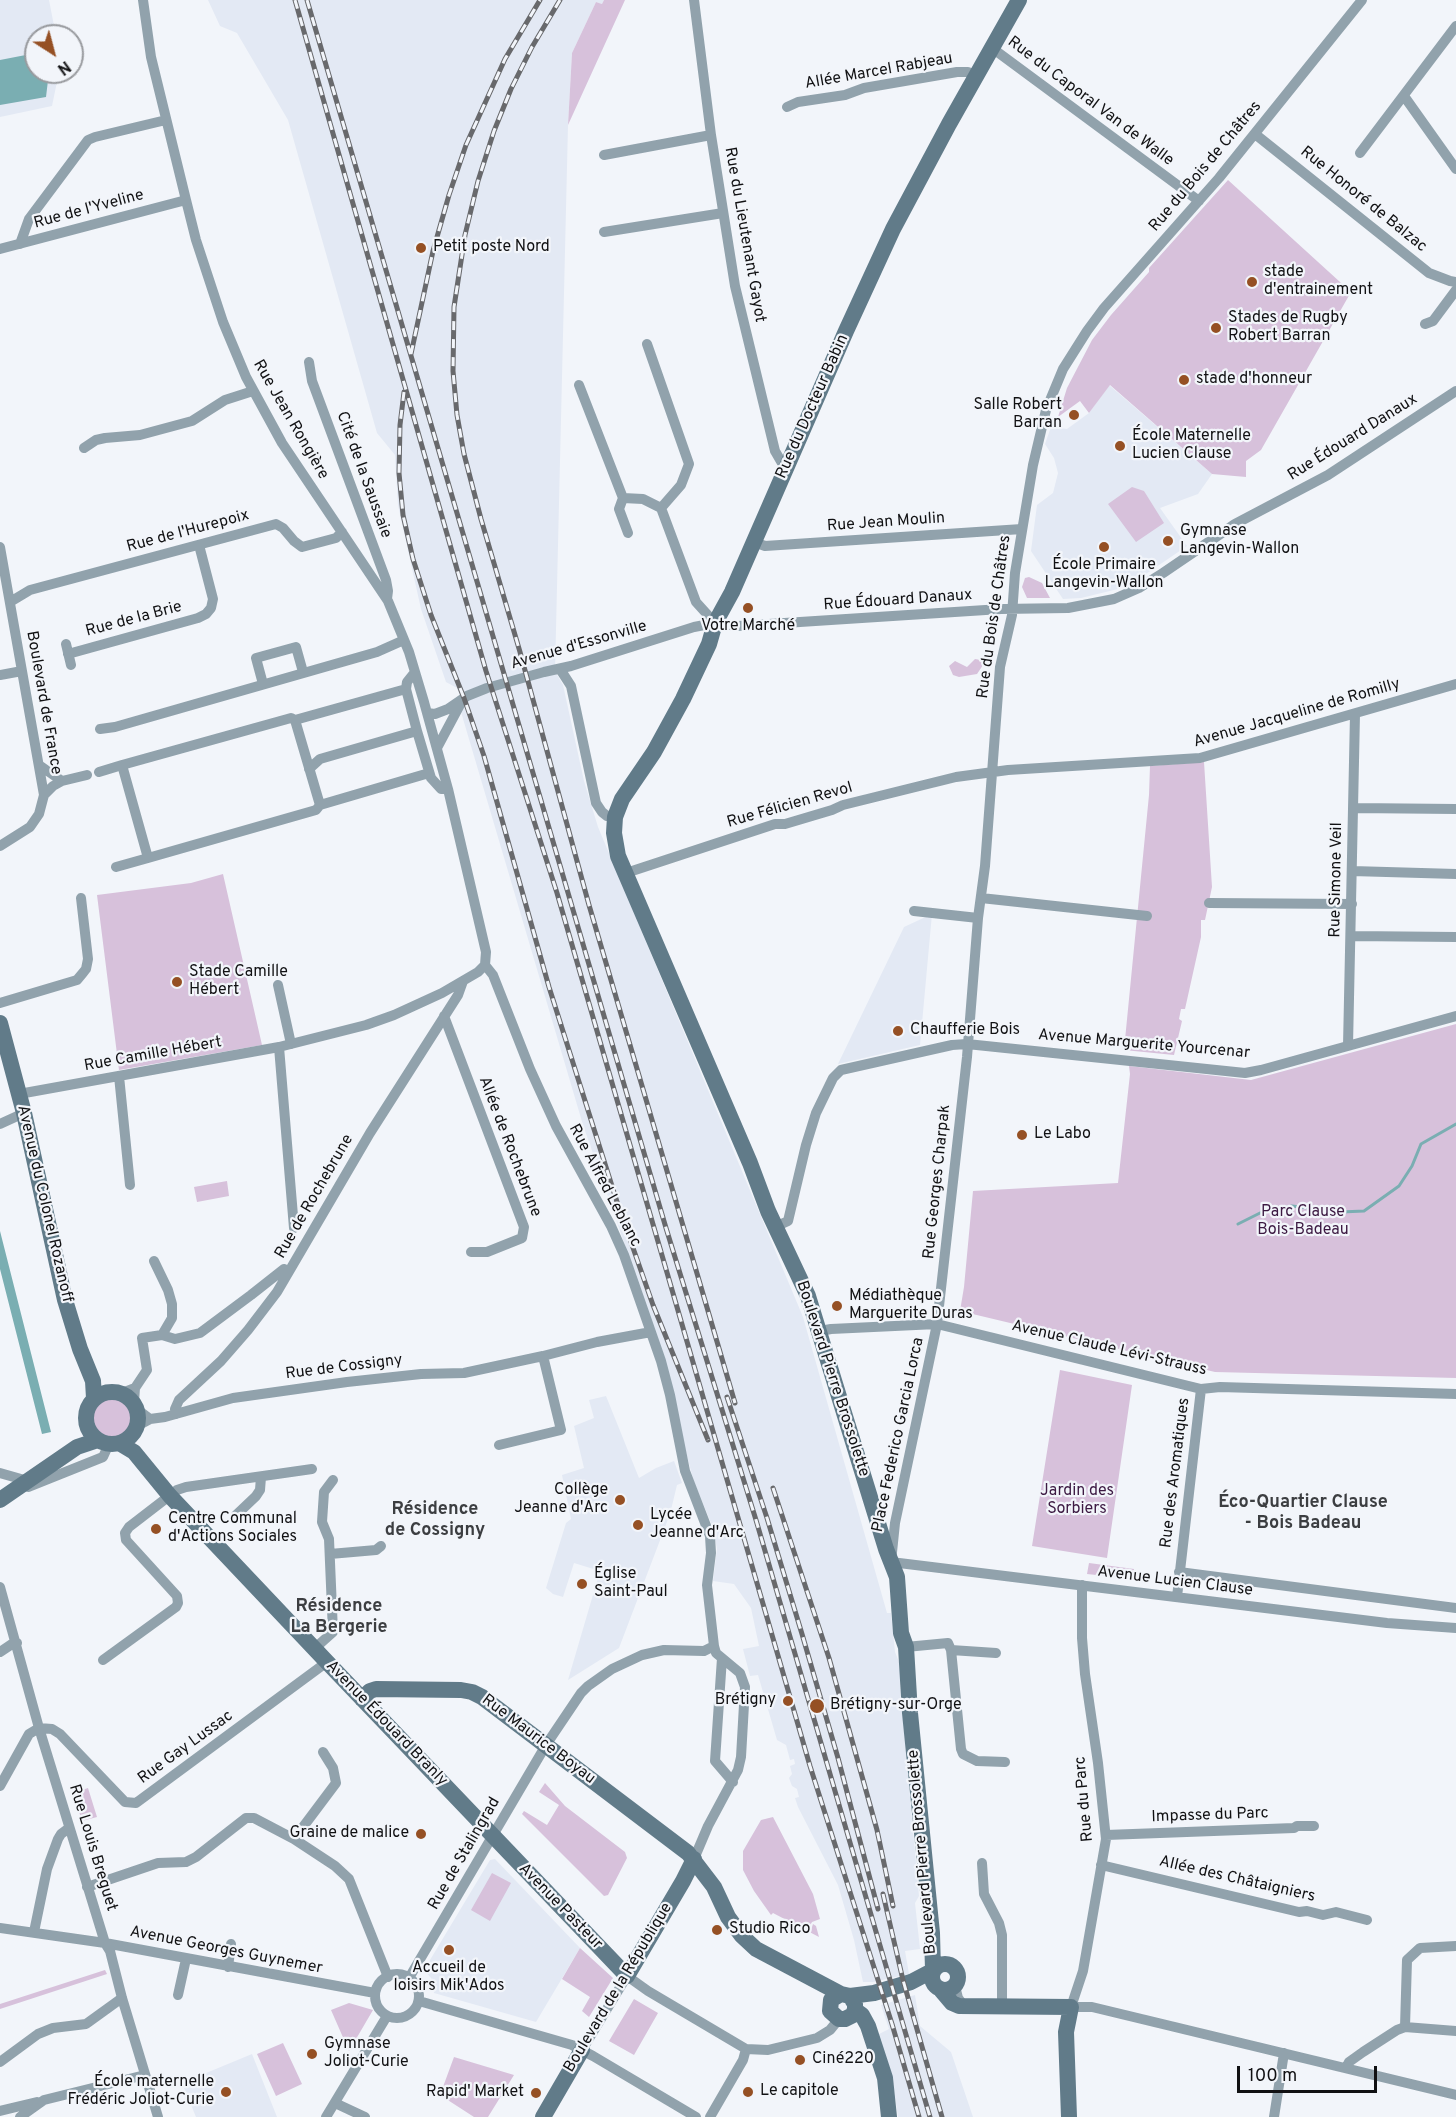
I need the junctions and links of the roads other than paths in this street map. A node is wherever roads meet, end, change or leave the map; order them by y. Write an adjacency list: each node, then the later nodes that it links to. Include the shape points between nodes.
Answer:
1 (143, 0): 10 (street, Rue Jean Rongière)
2 (694, 0): 12 (street, Rue du Lieutenant Gayot)
3 (1019, 0): 6 (main road, Rue du Docteur Babin)
4 (1362, 0): 11 (street, Rue du Bois de Châtres)
5 (1455, 30): 8 (street)
6 (992, 48): 7 (main road, Rue du Docteur Babin); 17 (street, Rue du Caporal Van de Walle)
7 (976, 76): 9 (street, Allée Marcel Rabjeau, via 957,72 864,88); 31 (main road, Rue du Docteur Babin, via 893,229)
8 (1404, 96): 13 (street); 15 (street)
9 (787, 107)
10 (166, 120): 16 (street, Rue Jean Rongière); 20 (street, via 88,140 29,219)
11 (1255, 134): 17 (street, Rue du Bois de Châtres); 22 (street, Rue Honoré de Balzac, via 1429,273)
12 (711, 135): 14 (street); 18 (street, Rue du Lieutenant Gayot)
13 (1360, 153)
14 (604, 155)
15 (1456, 169)
16 (186, 200): 20 (street, Rue de l'Yveline); 28 (street, Rue Jean Rongière, via 215,298)
17 (1199, 201): 34 (street, Rue du Bois de Châtres, via 1104,308 1063,369 1046,410)
18 (723, 213): 19 (street); 31 (street, Rue du Lieutenant Gayot, via 746,336 775,452)
19 (604, 232)
20 (20, 244): 21 (street, Rue de l'Yveline)
21 (0, 249)
22 (1456, 282)
23 (1456, 290): 24 (street, via 1433,321)
24 (1425, 324)
25 (647, 344): 33 (street, via 689,464 681,485)
26 (309, 362): 42 (street, Cité de la Saussaie, via 312,381 386,580)
27 (579, 385): 32 (street)
28 (253, 391): 30 (street, via 225,400 192,421 140,435 96,440); 35 (street, Rue Jean Rongière, via 282,443)
29 (1456, 391): 44 (street, Rue Édouard Danaux, via 1328,475 1227,529 1139,588 1088,605)
30 (84, 448)
31 (786, 470): 37 (main road, Rue du Docteur Babin)
32 (623, 498): 33 (street, via 643,499); 36 (street, via 619,509)
33 (661, 508): 45 (street, via 696,602)
34 (1022, 529): 37 (street, Rue Jean Moulin, via 765,546); 44 (street, Rue du Bois de Châtres)
35 (342, 532): 38 (street, Rue de l'Hurepoix, via 336,538 302,547 276,524); 42 (street, Rue Jean Rongière)
36 (628, 533)
37 (754, 542): 45 (main road, Rue du Docteur Babin)
38 (199, 545): 41 (street, Rue de l'Hurepoix); 47 (street, Rue de la Brie, via 213,599 206,614)
39 (0, 547): 40 (street, Boulevard de France)
40 (4, 577): 41 (street); 43 (street, Boulevard de France)
41 (30, 590): 43 (street, Rue de l'Hurepoix)
42 (385, 595): 46 (street, Rue Jean Rongière)
43 (10, 602): 49 (street, Boulevard de France)
44 (1013, 609): 45 (street, Rue Édouard Danaux, via 738,626); 71 (street, Rue du Bois de Châtres, via 1000,668)
45 (715, 622): 48 (street, Avenue d'Essonville); 80 (main road, Rue du Docteur Babin, via 709,644 676,714 622,799)
46 (404, 639): 50 (street, via 377,652); 51 (street, Rue Jean Rongière)
47 (68, 654)
48 (560, 669): 56 (street, Avenue d'Essonville); 80 (street, via 571,686 596,803 607,816)
49 (22, 672): 52 (street); 66 (street, Boulevard de France)
50 (303, 672): 53 (street); 53 (street, via 296,647 256,658)
51 (415, 672): 55 (street, via 406,682); 57 (street, Rue Jean Rongière)
52 (0, 675)
53 (263, 684): 60 (street)
54 (1456, 684): 58 (street, Avenue Jacqueline de Romilly)
55 (406, 689): 59 (street); 61 (street)
56 (467, 696): 57 (street, Avenue d'Essonville, via 435,714); 63 (street)
57 (426, 708): 62 (street, Rue Jean Rongière)
58 (1355, 714): 71 (street, Avenue Jacqueline de Romilly, via 1200,758); 78 (street, Rue Simone Veil)
59 (295, 720): 64 (street); 67 (street)
60 (100, 729)
61 (417, 731): 65 (street); 70 (street)
62 (432, 731): 63 (street, Rue Alfred Leblanc)
63 (436, 748): 75 (street, Rue Alfred Leblanc)
64 (305, 754): 65 (street); 68 (street)
65 (320, 759): 68 (street)
66 (39, 765): 74 (street); 76 (street, Boulevard de France)
67 (122, 765): 69 (street); 82 (street)
68 (309, 769): 77 (street)
69 (99, 772)
70 (429, 773): 75 (street, via 435,784); 77 (street)
71 (992, 773): 73 (street, Avenue Jacqueline de Romilly); 88 (street, Rue du Bois de Châtres)
72 (87, 775): 74 (street)
73 (965, 776): 85 (street, Rue Félicien Revol, via 775,824)
74 (62, 781): 76 (street)
75 (448, 789): 96 (street, Rue Alfred Leblanc, via 486,952)
76 (44, 795): 81 (street, Boulevard de France, via 39,814 30,827)
77 (320, 805): 82 (street, via 316,810)
78 (1353, 808): 79 (street); 84 (street, Rue Simone Veil)
79 (1456, 809)
80 (615, 817): 85 (main road, Boulevard Pierre Brossolette, via 615,843)
81 (0, 846)
82 (148, 858): 83 (street)
83 (116, 867)
84 (1352, 871): 86 (street); 90 (street, Rue Simone Veil)
85 (626, 873): 112 (main road, Boulevard Pierre Brossolette)
86 (1456, 874)
87 (81, 898): 99 (street, via 88,959 82,975 77,980)
88 (981, 898): 92 (street); 93 (street, Rue du Bois de Châtres)
89 (1209, 903): 90 (street)
90 (1352, 904): 94 (street, Rue Simone Veil)
91 (914, 911): 93 (street)
92 (1147, 916)
93 (978, 918): 104 (street, Rue du Bois de Châtres)
94 (1351, 936): 95 (street); 105 (street, Rue Simone Veil)
95 (1456, 937)
96 (485, 965): 97 (street, Rue Camille Hébert); 119 (street, Rue Alfred Leblanc, via 493,975 556,1126 611,1226)
97 (463, 981): 100 (street, Rue de Rochebrune); 103 (street, Rue Camille Hébert, via 394,1015)
98 (278, 986): 103 (street)
99 (0, 1003)
100 (444, 1016): 114 (street, Allée de Rochebrune, via 524,1227 522,1238 487,1252); 124 (street, Rue de Rochebrune, via 277,1292 221,1361 179,1400)
101 (1456, 1016): 105 (street, Avenue Marguerite Yourcenar)
102 (0, 1023): 108 (main road, Avenue du Colonel Rozanoff)
103 (291, 1044): 106 (street, Rue Camille Hébert)
104 (967, 1044): 105 (street, Avenue Marguerite Yourcenar, via 1245,1072); 112 (street, via 842,1070 833,1078 816,1113 788,1221); 117 (street, Rue Georges Charpak)
105 (1348, 1046)
106 (279, 1047): 107 (street, Rue Camille Hébert); 113 (street)
107 (119, 1076): 108 (street, Rue Camille Hébert); 111 (street)
108 (19, 1094): 109 (main road, Avenue du Colonel Rozanoff)
109 (24, 1113): 110 (street); 125 (main road, Avenue du Colonel Rozanoff, via 71,1324)
110 (0, 1124)
111 (130, 1185)
112 (775, 1227): 118 (main road, Boulevard Pierre Brossolette)
113 (294, 1228)
114 (471, 1252)
115 (154, 1261): 120 (street, via 172,1304 172,1318)
116 (284, 1269): 120 (street, via 200,1333 175,1339)
117 (937, 1324): 118 (street, Place Federico Garcia Lorca); 122 (street, Avenue Claude Lévi-Strauss); 137 (street, Place Federico Garcia Lorca, via 895,1523)
118 (820, 1331): 137 (main road, Boulevard Pierre Brossolette)
119 (651, 1332): 121 (street, Rue de Cossigny); 145 (street, Rue Alfred Leblanc, via 670,1395 685,1471 710,1536 707,1586)
120 (162, 1335): 125 (street, via 142,1338 147,1370)
121 (543, 1356): 124 (street, Rue de Cossigny, via 464,1373 347,1382 233,1398); 126 (street, via 561,1430)
122 (1202, 1389): 123 (street, Avenue Claude Lévi-Strauss); 138 (street, Rue des Aromatiques)
123 (1456, 1394)
124 (176, 1414): 125 (street, Rue de Cossigny)
125 (119, 1417): 130 (main road); 132 (main road, Avenue Édouard Branly); 133 (street, via 106,1453 98,1459)
126 (500, 1445)
127 (312, 1469): 129 (street)
128 (0, 1473): 130 (street)
129 (261, 1477): 132 (street, via 186,1487); 134 (street, via 260,1490)
130 (28, 1480): 133 (main road)
131 (333, 1480): 136 (street, via 324,1492 322,1522)
132 (170, 1496): 147 (main road, Avenue Édouard Branly); 152 (street, via 129,1527 125,1537 177,1596 178,1603)
133 (4, 1498)
134 (236, 1515)
135 (381, 1546): 136 (street, via 376,1550)
136 (330, 1554): 147 (street, via 333,1632)
137 (891, 1562): 139 (street, Avenue Lucien Clause); 146 (main road, Boulevard Pierre Brossolette, via 897,1577 901,1633)
138 (1179, 1572): 141 (street, Rue des Aromatiques); 142 (street)
139 (1082, 1586): 141 (street, Avenue Lucien Clause); 163 (street, Rue du Parc, via 1085,1674)
140 (0, 1587): 144 (street, Rue Louis Breguet)
141 (1177, 1598): 143 (street, Avenue Lucien Clause)
142 (1456, 1608)
143 (1456, 1628)
144 (17, 1643): 149 (street); 155 (street, Rue Louis Breguet)
145 (714, 1646): 151 (street); 156 (street, Rue de Stalingrad, via 704,1651 654,1652 612,1669 581,1694)
146 (906, 1647): 148 (street, via 945,1642); 181 (main road, Boulevard Pierre Brossolette)
147 (314, 1649): 153 (main road, Avenue Édouard Branly)
148 (951, 1650): 150 (street); 158 (street, via 960,1749 977,1761)
149 (0, 1652)
150 (996, 1653)
151 (722, 1658): 159 (street, via 715,1761); 159 (street, via 740,1673 746,1687 741,1757)
152 (103, 1660)
153 (327, 1662): 154 (main road, Avenue Édouard Branly); 155 (street, Rue Gay Lussac, via 136,1803 125,1802 60,1734)
154 (362, 1699): 156 (main road, Rue Maurice Boyau, via 376,1689 472,1692); 164 (main road, Avenue Édouard Branly)
155 (39, 1728): 160 (street, via 30,1734); 162 (street, Rue Louis Breguet)
156 (546, 1745): 164 (street, Rue de Stalingrad); 166 (main road, Rue Maurice Boyau)
157 (323, 1752): 165 (street, via 333,1768 336,1783)
158 (1005, 1762)
159 (733, 1782): 166 (street)
160 (0, 1786)
161 (1314, 1826): 163 (street, Impasse du Parc)
162 (69, 1828): 169 (street, Rue Louis Breguet); 172 (street, via 61,1834 51,1858)
163 (1106, 1835): 168 (street, Rue du Parc)
164 (492, 1837): 178 (main road, Avenue Pasteur); 180 (street, Rue de Stalingrad)
165 (294, 1839): 169 (street, via 249,1817 186,1862 158,1863); 179 (street, via 349,1879)
166 (694, 1859): 178 (main road, Boulevard de la République); 188 (main road, Rue Maurice Boyau, via 714,1887 728,1917 748,1942 820,1981)
167 (982, 1863): 186 (street, via 984,1894 1002,1935)
168 (1101, 1865): 170 (street, Allée des Châtaigniers, via 1299,1912 1336,1912); 187 (street, Rue du Parc, via 1083,1971)
169 (87, 1887): 173 (street, Rue Louis Breguet)
170 (1367, 1920)
171 (0, 1928): 172 (street, Avenue Georges Guynemer)
172 (34, 1932): 173 (street, Avenue Georges Guynemer)
173 (105, 1943): 176 (street, Avenue Georges Guynemer); 184 (street, Rue Louis Breguet)
174 (231, 1944): 177 (street)
175 (1456, 1946): 190 (street, via 1420,1948 1407,1960)
176 (186, 1959): 177 (street, Avenue Georges Guynemer); 183 (street)
177 (228, 1967): 182 (street, Avenue Georges Guynemer)
178 (627, 1976): 192 (street); 193 (street, Boulevard de la République)
179 (388, 1977): 180 (street); 182 (street, via 378,1985)
180 (409, 1978): 185 (street, via 416,1985)
181 (939, 1981): 186 (main road, via 952,2003); 188 (main road)
182 (375, 1994): 189 (street, via 379,2009)
183 (178, 1995)
184 (122, 1998): 195 (street, via 86,2024 38,2034); 197 (street, Rue Louis Breguet)
185 (419, 2001): 189 (street, via 407,2016); 193 (street)
186 (1002, 2006): 187 (main road)
187 (1071, 2007): 194 (street, via 1092,2007); 210 (main road, via 1066,2032)
188 (848, 2008): 192 (street, via 830,2030 817,2038 768,2050); 209 (main road, Rue Maurice Boyau, via 870,2035 885,2078)
189 (387, 2016): 200 (street)
190 (1405, 2027): 191 (street); 196 (street, via 1363,2052)
191 (1456, 2031)
192 (746, 2049): 208 (street, via 744,2060)
193 (582, 2050): 206 (main road, Boulevard de la République); 207 (street)
194 (1284, 2053): 196 (street); 211 (street)
195 (0, 2062)
196 (1346, 2068): 198 (street)
197 (145, 2075): 199 (street); 203 (street, Rue Louis Breguet)
198 (1456, 2095)
199 (44, 2100): 201 (street); 202 (street)
200 (335, 2103): 204 (street); 205 (street)
201 (0, 2111)
202 (20, 2117)
203 (158, 2117)
204 (326, 2117)
205 (365, 2117)
206 (543, 2117)
207 (696, 2117)
208 (710, 2117)
209 (889, 2117)
210 (1069, 2117)
211 (1274, 2117)

